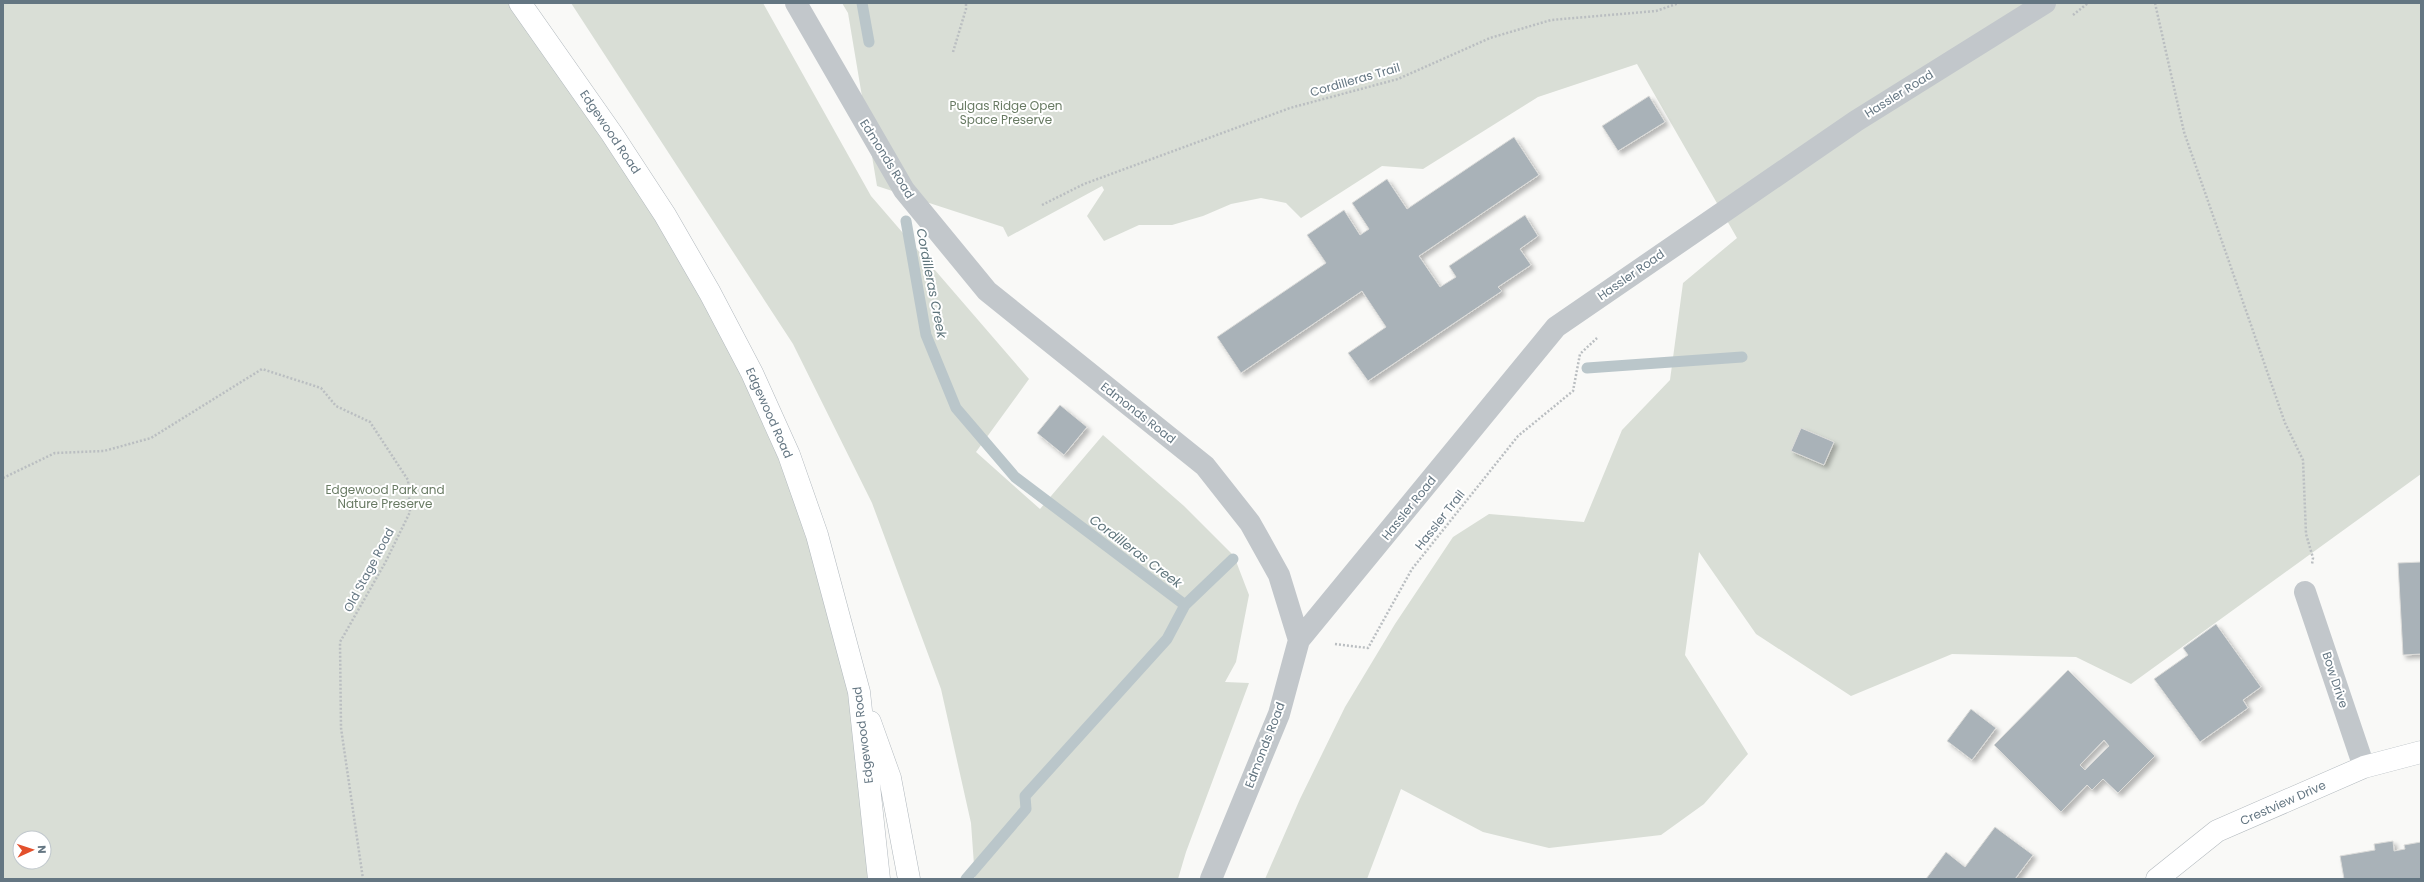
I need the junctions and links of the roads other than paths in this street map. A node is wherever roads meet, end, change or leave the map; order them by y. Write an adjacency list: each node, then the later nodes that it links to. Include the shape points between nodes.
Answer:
1 (520, 3): 6 (main road, Edgewood Road, via 665,215 752,373 789,455 817,535)
2 (796, 3): 5 (street, Edmonds Road, via 904,190 987,291 1205,466 1223,488 1250,523 1279,575)
3 (2046, 3): 5 (street, Hassler Road, via 1856,121 1556,327)
4 (2305, 592): 8 (street, Bow Drive)
5 (1299, 640): 11 (street, Edmonds Road, via 1279,714)
6 (859, 692): 9 (main road, Edgewood Road); 10 (main road, via 890,778)
7 (2421, 752): 8 (main road, Crestview Drive)
8 (2364, 768): 12 (main road, Crestview Drive, via 2217,831)
9 (878, 879)
10 (909, 879)
11 (1211, 879)
12 (2157, 879)

